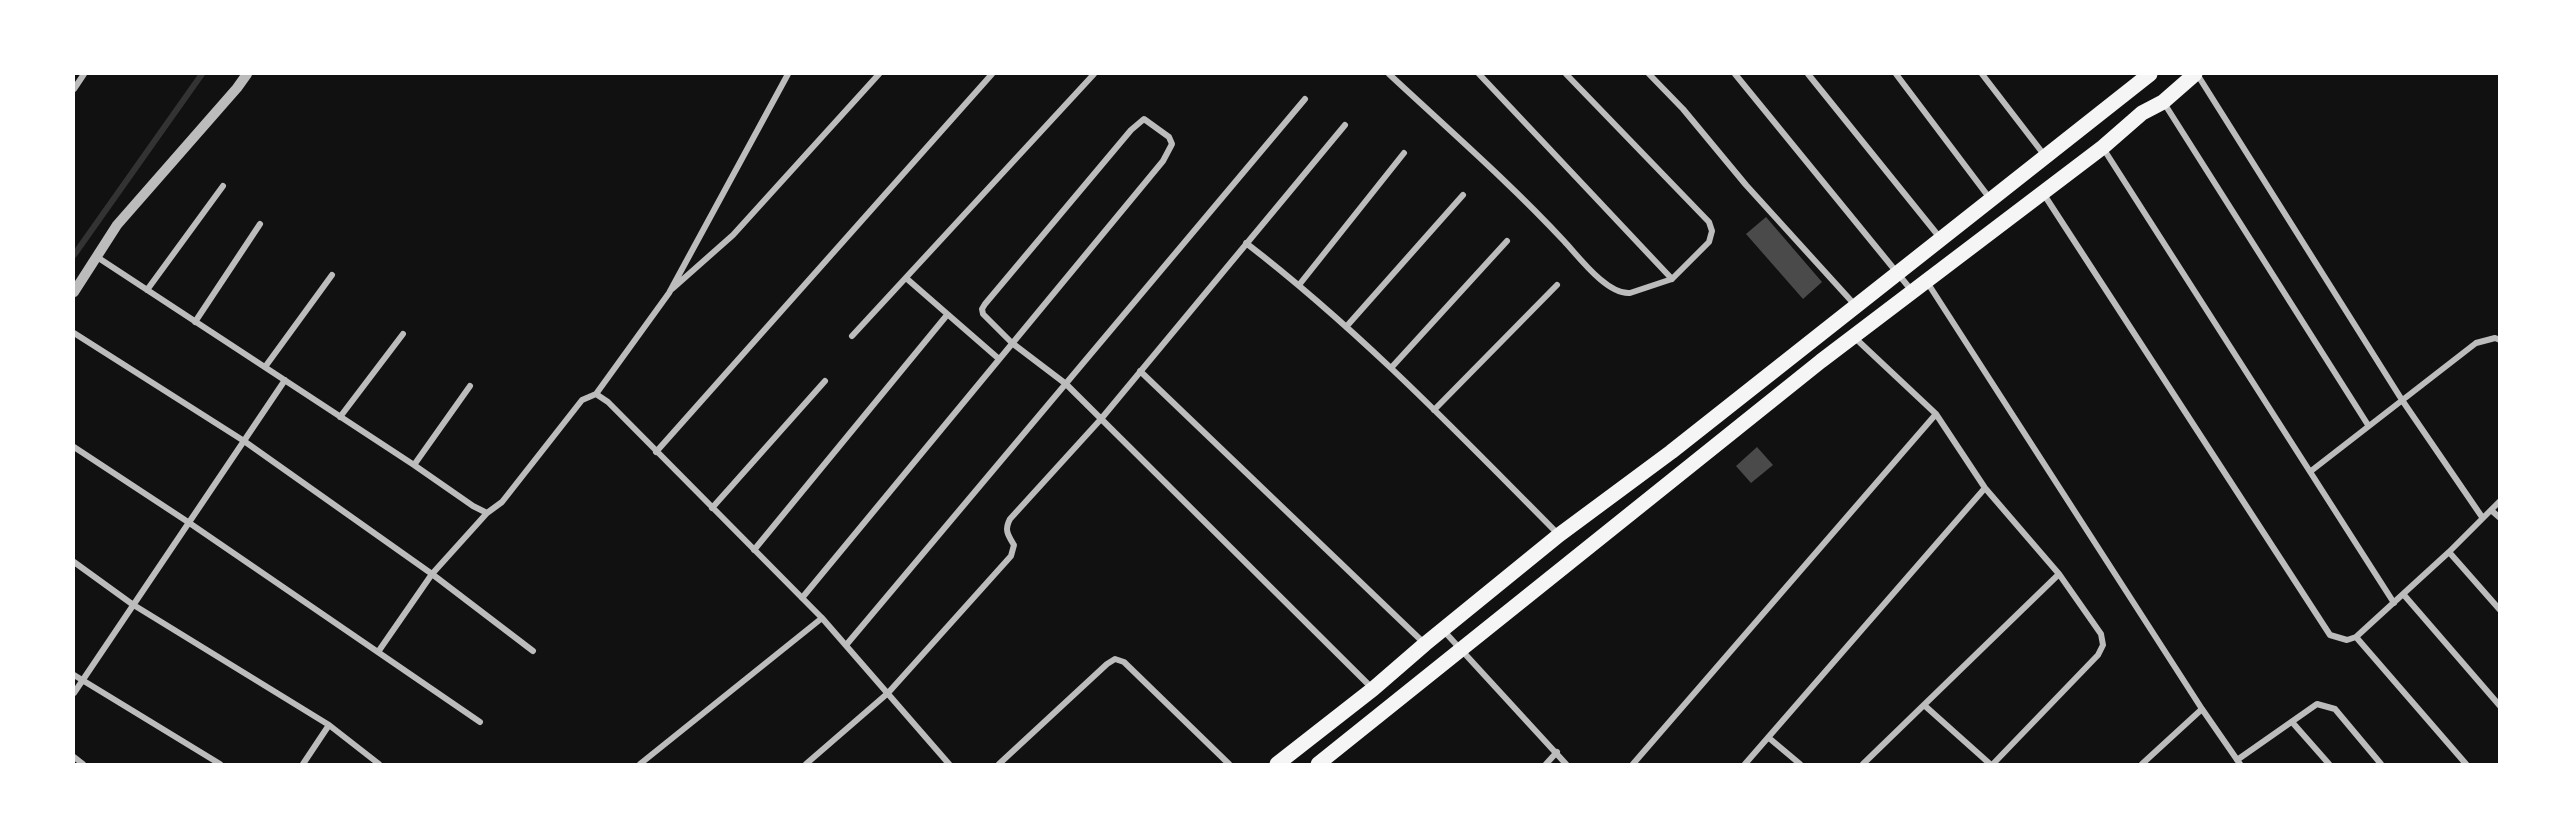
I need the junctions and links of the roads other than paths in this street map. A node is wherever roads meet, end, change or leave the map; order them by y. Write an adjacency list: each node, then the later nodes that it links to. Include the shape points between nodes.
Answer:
1 (84, 74): 17 (street)
2 (247, 74): 32 (street, via 117,225)
3 (788, 74): 43 (street)
4 (879, 74): 43 (street, via 733,235)
5 (993, 74): 71 (street)
6 (1094, 74): 35 (street)
7 (1389, 74): 36 (street, via 1533,208 1614,290 1630,293)
8 (1479, 74): 36 (street)
9 (1566, 74): 36 (street, via 1709,222 1709,242)
10 (1649, 74): 44 (street)
11 (1735, 74): 33 (street)
12 (1808, 74): 29 (street)
13 (1896, 74): 27 (street)
14 (1982, 74): 23 (street)
15 (2150, 74): 23 (main road)
16 (2196, 74): 19 (main road); 63 (street)
17 (74, 89)
18 (1305, 99): 60 (street)
19 (2163, 102): 21 (main road, via 2142,113); 68 (street)
20 (1345, 125): 31 (street)
21 (2103, 147): 25 (main road); 73 (street)
22 (1404, 153): 38 (street)
23 (2046, 156): 27 (main road)
24 (223, 186): 40 (street)
25 (2042, 193): 37 (main road); 95 (street, via 2330,635 2347,640)
26 (1463, 195): 47 (street)
27 (1991, 200): 29 (main road)
28 (260, 224): 46 (street)
29 (1941, 239): 33 (main road)
30 (1507, 241): 56 (street)
31 (1246, 243): 38 (street); 57 (street)
32 (97, 257): 40 (street); 41 (street)
33 (1897, 273): 42 (street); 44 (main road)
34 (333, 275): 55 (street)
35 (906, 278): 45 (street); 50 (street)
36 (1672, 279)
37 (1927, 281): 42 (main road); 108 (street)
38 (1299, 285): 47 (street)
39 (1557, 285): 64 (street)
40 (147, 290): 46 (street)
41 (74, 292)
42 (1912, 292): 51 (main road)
43 (669, 293): 62 (street)
44 (1856, 306): 82 (main road, via 1671,452)
45 (947, 315): 54 (street); 83 (street)
46 (195, 322): 55 (street)
47 (1346, 327): 56 (street)
48 (74, 333): 69 (street)
49 (403, 334): 66 (street)
50 (852, 336)
51 (1854, 337): 65 (street); 99 (main road)
52 (2499, 340): 63 (street, via 2476,343)
53 (1012, 343): 53 (street, via 982,309 1131,130 1148,120 1169,137 1172,144 1167,156); 54 (street); 60 (street)
54 (999, 359): 89 (street)
55 (265, 367): 58 (street)
56 (1391, 368): 64 (street)
57 (1140, 371): 67 (street); 97 (street)
58 (285, 380): 66 (street); 69 (street)
59 (825, 381): 76 (street)
60 (1066, 384): 67 (street); 96 (street)
61 (470, 386): 72 (street)
62 (596, 394): 71 (street); 78 (street, via 582,400 502,502)
63 (2402, 400): 68 (street); 79 (street)
64 (1434, 410): 82 (street)
65 (1936, 414): 74 (street); 129 (street)
66 (340, 417): 72 (street)
67 (1101, 419): 103 (street); 105 (street, via 1010,519 1006,533 1014,545 1011,556)
68 (2368, 425): 73 (street)
69 (244, 441): 81 (street); 86 (street)
70 (74, 447): 81 (street)
71 (656, 452): 76 (street)
72 (414, 465): 78 (street)
73 (2311, 471): 90 (street)
74 (1985, 488): 87 (street); 112 (street)
75 (2499, 501): 77 (street)
76 (712, 508): 83 (street)
77 (2491, 510): 79 (street); 80 (street)
78 (487, 513): 86 (street)
79 (2482, 517): 84 (street)
80 (2499, 518)
81 (188, 522): 91 (street); 100 (street)
82 (1558, 535): 94 (main road)
83 (754, 550): 89 (street)
84 (2450, 552): 88 (street); 92 (street)
85 (74, 562): 91 (street)
86 (432, 574): 98 (street); 100 (street)
87 (2059, 574): 106 (street); 133 (street, via 2101,634 2103,645 2098,655)
88 (2404, 595): 90 (street); 107 (street)
89 (802, 598): 93 (street)
90 (2394, 603): 95 (street)
91 (132, 604): 102 (street); 111 (street)
92 (2499, 610)
93 (822, 618): 96 (street); 120 (street)
94 (1442, 630): 97 (main road); 99 (street)
95 (2356, 637): 137 (street)
96 (847, 644): 105 (street)
97 (1425, 644): 103 (main road)
98 (533, 651)
99 (1460, 651): 113 (street); 126 (main road)
100 (378, 652): 109 (street)
101 (74, 675): 102 (street)
102 (82, 681): 104 (street); 117 (street)
103 (1373, 689): 125 (main road)
104 (74, 693)
105 (888, 693): 121 (street); 122 (street)
106 (1924, 705): 132 (street); 133 (street)
107 (2499, 706)
108 (2202, 709): 115 (street); 134 (street)
109 (480, 722)
110 (2292, 722): 115 (street); 135 (street); 136 (street, via 2317,704 2327,705)
111 (329, 725): 118 (street); 119 (street)
112 (1769, 738): 130 (street); 131 (street)
113 (1557, 752): 127 (street); 128 (street)
114 (74, 757): 116 (street)
115 (2239, 762)
116 (83, 765)
117 (220, 765)
118 (303, 765)
119 (379, 765)
120 (640, 765)
121 (806, 765)
122 (949, 765)
123 (999, 765): 124 (street, via 1115,659 1124,662)
124 (1229, 765)
125 (1277, 765)
126 (1318, 765)
127 (1546, 765)
128 (1566, 765)
129 (1633, 765)
130 (1745, 765)
131 (1800, 765)
132 (1863, 765)
133 (1991, 765)
134 (2142, 765)
135 (2329, 765)
136 (2381, 765)
137 (2466, 765)

